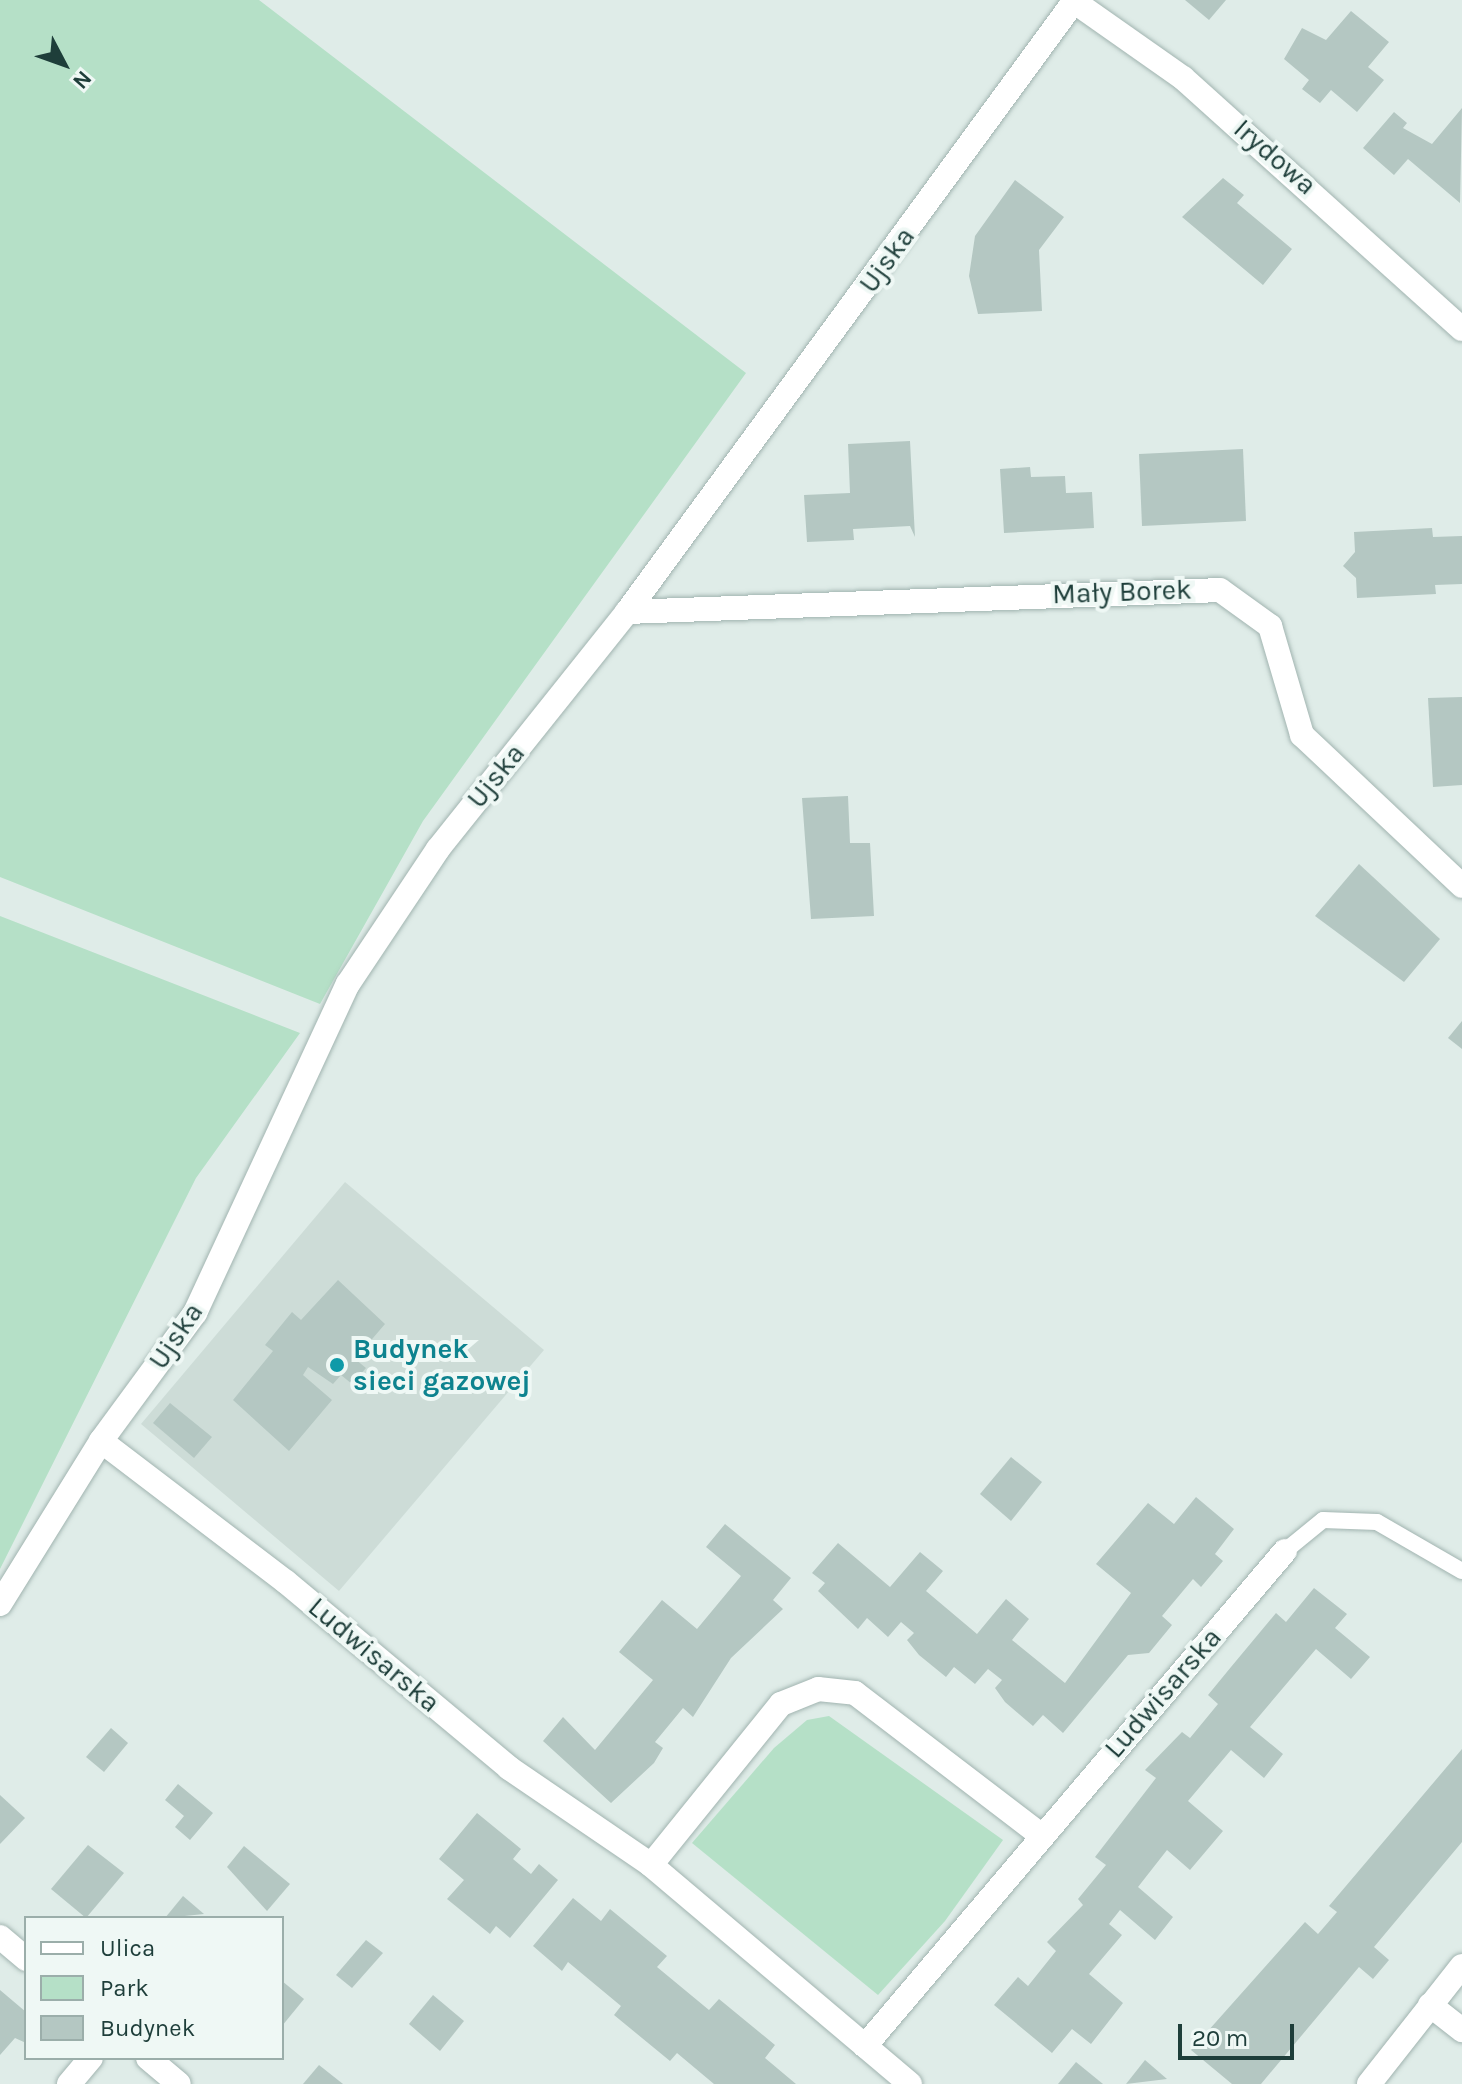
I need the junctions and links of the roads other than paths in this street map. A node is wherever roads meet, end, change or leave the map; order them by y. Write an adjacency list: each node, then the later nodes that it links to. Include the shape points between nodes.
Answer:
1 (1073, 1): 2 (street, Irydowa, via 1183,78); 3 (street, Ujska)
2 (1462, 329)
3 (627, 612): 4 (street, Mały Borek, via 1220,590 1270,626 1302,735); 5 (street, Ujska, via 438,849 348,984 195,1313)
4 (1462, 886)
5 (101, 1441): 8 (street, Ujska); 10 (street, Ludwisarska, via 286,1582 509,1768)
6 (1285, 1551): 7 (lane, via 1323,1520 1377,1522); 9 (street, Ludwisarska)
7 (1462, 1571)
8 (0, 1604)
9 (1041, 1835): 10 (street, via 855,1693 818,1689 781,1704); 16 (street, Ludwisarska)
10 (651, 1865): 16 (street, Ludwisarska)
11 (0, 1937): 12 (street)
12 (24, 1957)
13 (1462, 1966): 14 (street)
14 (1430, 2005): 15 (street); 22 (street)
15 (1462, 2030)
16 (865, 2046): 21 (street, Ludwisarska)
17 (89, 2060): 19 (street)
18 (150, 2060): 20 (street)
19 (69, 2084)
20 (179, 2084)
21 (910, 2084)
22 (1369, 2084)

